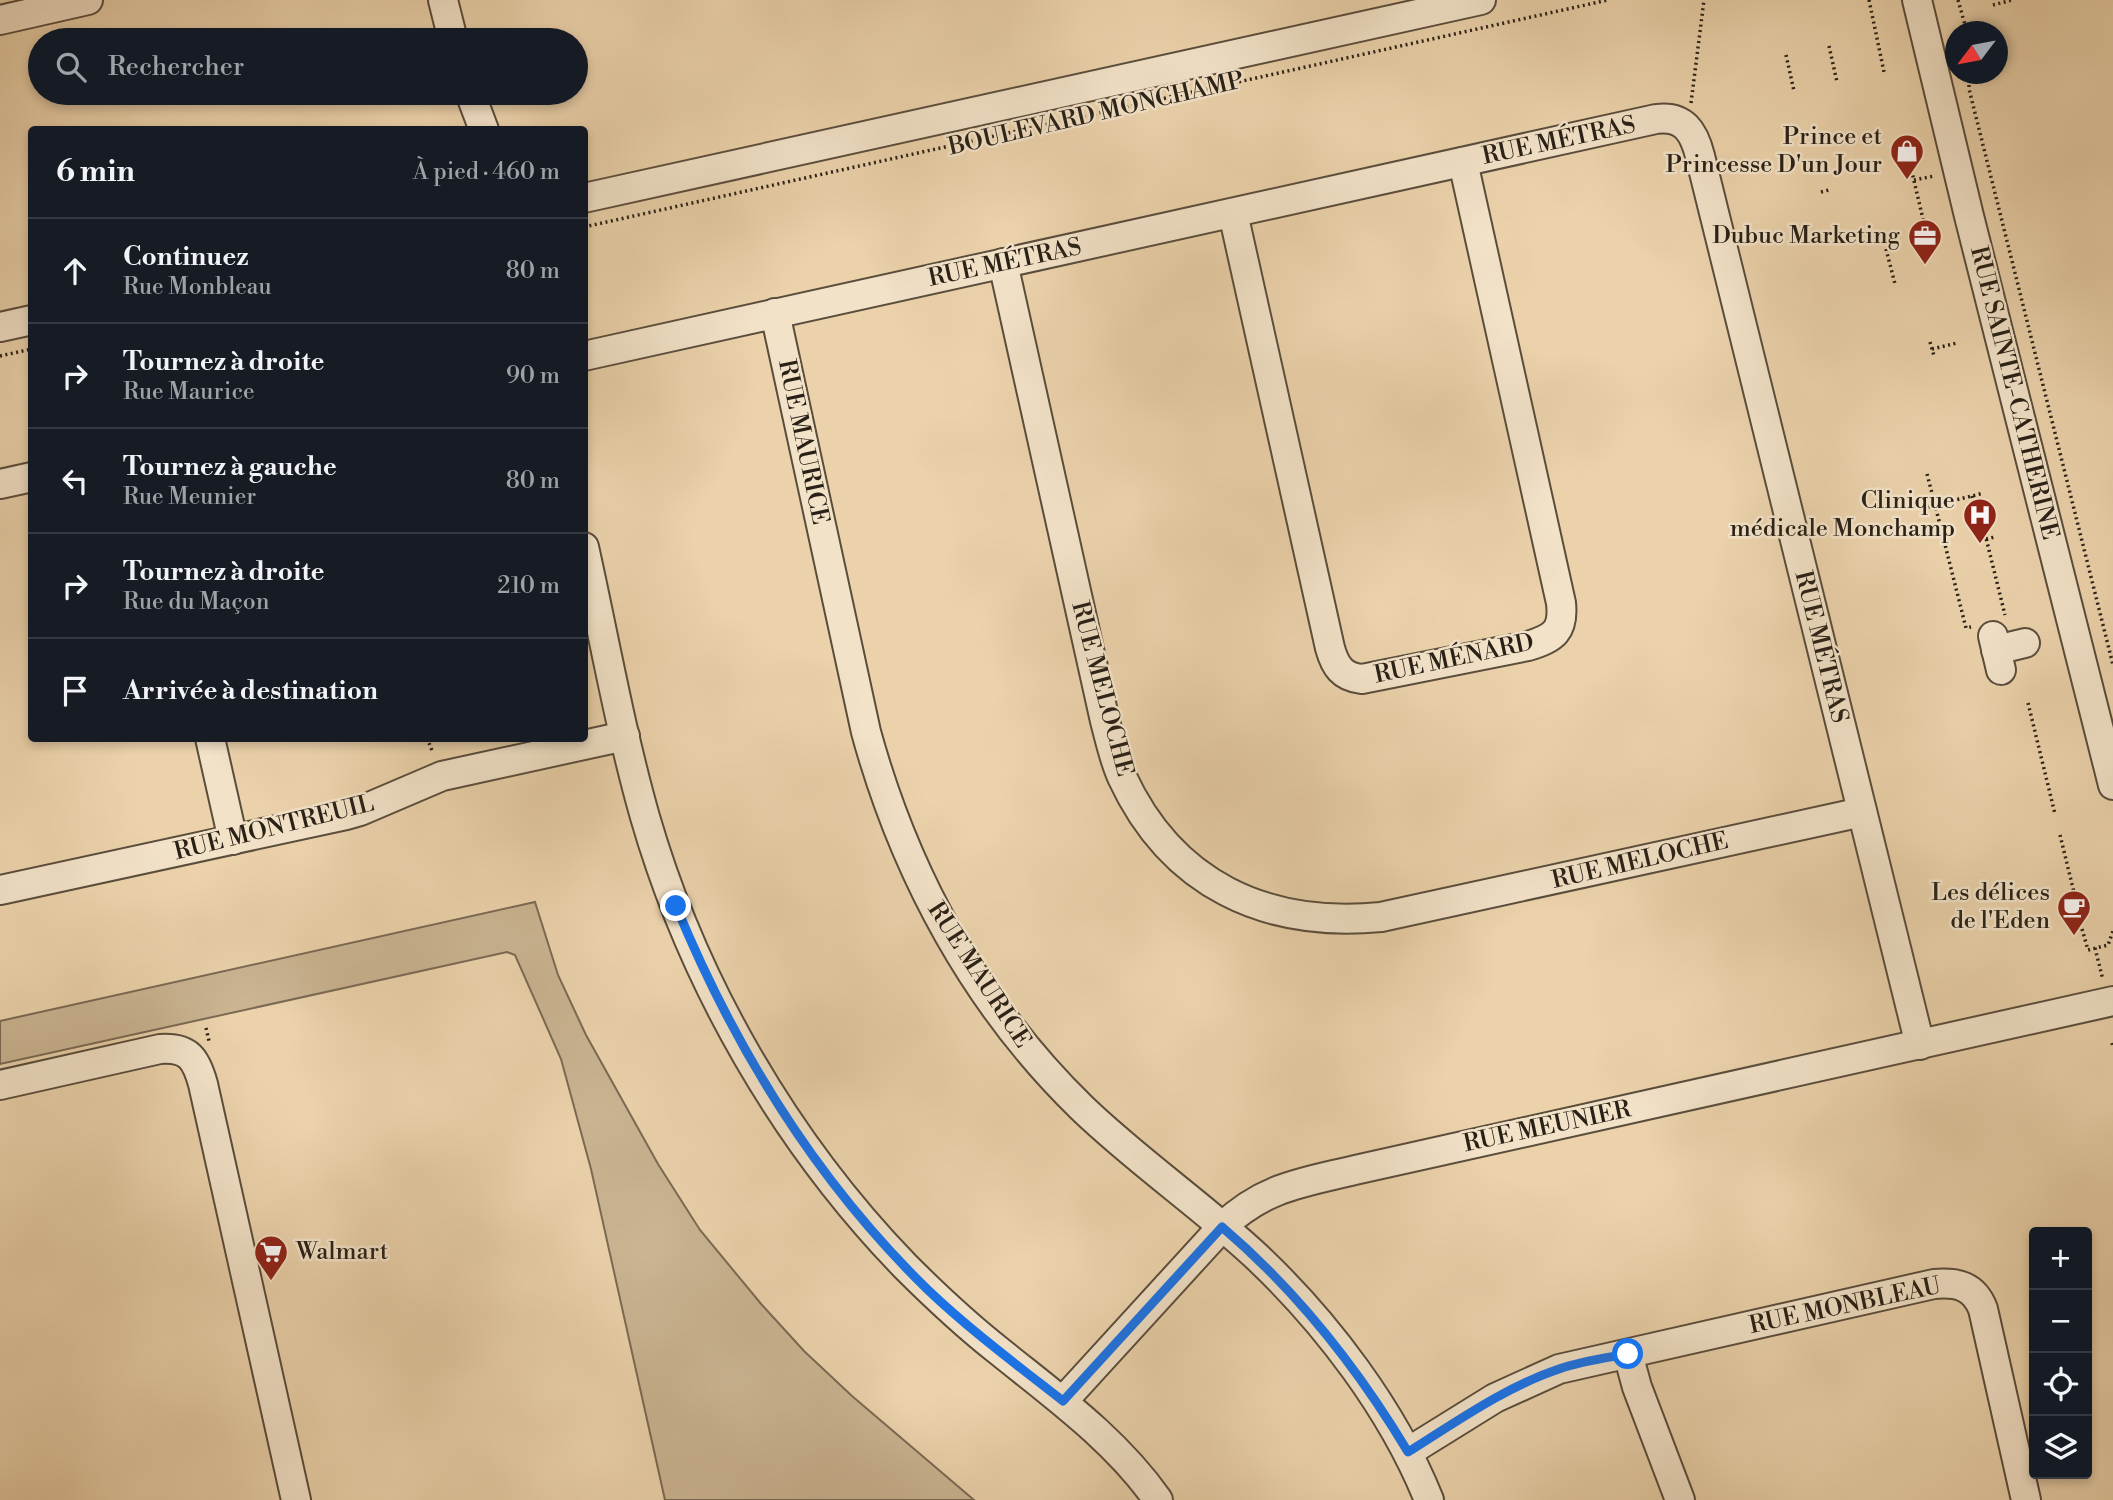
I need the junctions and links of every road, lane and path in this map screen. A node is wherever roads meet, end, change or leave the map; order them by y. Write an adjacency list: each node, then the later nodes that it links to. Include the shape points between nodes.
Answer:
1 (88, 0): 11 (street)
2 (443, 0): 13 (street)
3 (1481, 0): 29 (street, BOULEVARD MONCHAMP)
4 (1608, 0): 31 (path, BOULEVARD MONCHAMP)
5 (1704, 0): 21 (path)
6 (1869, 0): 16 (path)
7 (1917, 0): 64 (street, RUE SAINTE-CATHERINE)
8 (1958, 0): 12 (path)
9 (2012, 0): 10 (path)
10 (1993, 5)
11 (0, 20)
12 (1964, 21)
13 (450, 28)
14 (1829, 46): 17 (path)
15 (1786, 55): 19 (path)
16 (1884, 72)
17 (1836, 82)
18 (1969, 84): 60 (path, RUE SAINTE-CATHERINE)
19 (1794, 91)
20 (475, 105): 22 (street)
21 (1690, 108)
22 (482, 126)
23 (1904, 138): 26 (path)
24 (1463, 162): 30 (street, RUE MÉTRAS); 30 (street, RUE MÉNARD, via 1561,603 1562,624 1557,631 1528,646 1362,679 1337,668); 65 (street, RUE MÉTRAS, via 1664,118 1673,118 1690,130)
25 (1940, 174): 26 (path)
26 (1912, 180): 33 (path)
27 (1829, 190): 28 (path)
28 (1821, 192)
29 (588, 197)
30 (1233, 212): 35 (street, RUE MÉTRAS)
31 (588, 226)
32 (1886, 249): 37 (path)
33 (1930, 249)
34 (1920, 251): 36 (path)
35 (1003, 263): 38 (street, RUE MÉTRAS); 65 (street, RUE MELOCHE, via 1115,757 1146,818 1180,857 1209,881 1279,913 1329,920 1381,917)
36 (1924, 263)
37 (1897, 283)
38 (775, 313): 45 (street, RUE MÉTRAS); 79 (street, RUE MAURICE, via 866,732 898,829 930,901 976,980 1048,1073 1108,1133)
39 (28, 321): 40 (street)
40 (0, 327)
41 (1930, 342): 43 (path)
42 (1957, 343): 43 (path)
43 (1932, 349): 47 (path)
44 (28, 350): 46 (path)
45 (588, 355)
46 (0, 356)
47 (1934, 356)
48 (1927, 474): 53 (path)
49 (28, 478): 50 (street)
50 (0, 484)
51 (1984, 493): 52 (path)
52 (1972, 496): 53 (path); 56 (path)
53 (1934, 505): 54 (path); 58 (path, via 1966,628)
54 (1928, 507)
55 (1995, 537): 56 (path)
56 (1986, 539): 58 (path, via 2006,618)
57 (588, 565): 62 (street)
58 (1993, 640): 59 (street)
59 (2025, 643)
60 (2113, 665)
61 (2028, 703): 66 (path)
62 (625, 736): 68 (street, RUE MONTREUIL, via 458,772 360,811); 81 (street, via 645,817 676,906 729,1021 767,1088 831,1181 903,1264 975,1332)
63 (212, 742): 68 (street)
64 (2113, 785)
65 (1862, 812): 77 (street, RUE MÉTRAS)
66 (2055, 814)
67 (2060, 835): 70 (path)
68 (233, 840): 69 (street, RUE MONTREUIL)
69 (1, 887)
70 (2081, 921)
71 (2082, 929): 73 (path, via 2088,950)
72 (2113, 930): 73 (path, via 2108,945)
73 (2095, 948): 74 (path)
74 (2109, 994): 77 (street, RUE MEUNIER)
75 (206, 1028): 76 (path)
76 (208, 1035)
77 (1920, 1045): 79 (street, RUE MEUNIER, via 1296,1184 1261,1196)
78 (0, 1085): 83 (street, via 160,1049 185,1052 196,1063)
79 (1222, 1227): 81 (street, RUE MEUNIER); 82 (street, RUE MAURICE, via 1256,1256 1340,1350)
80 (1628, 1354): 82 (street, RUE MONBLEAU, via 1559,1369 1525,1383); 86 (street); 87 (street, RUE MONBLEAU, via 1934,1284 1957,1283 1973,1292 1983,1309)
81 (1063, 1401): 84 (street)
82 (1408, 1452): 85 (street, RUE MAURICE)
83 (296, 1500)
84 (1158, 1500)
85 (1429, 1500)
86 (1680, 1500)
87 (2026, 1500)

